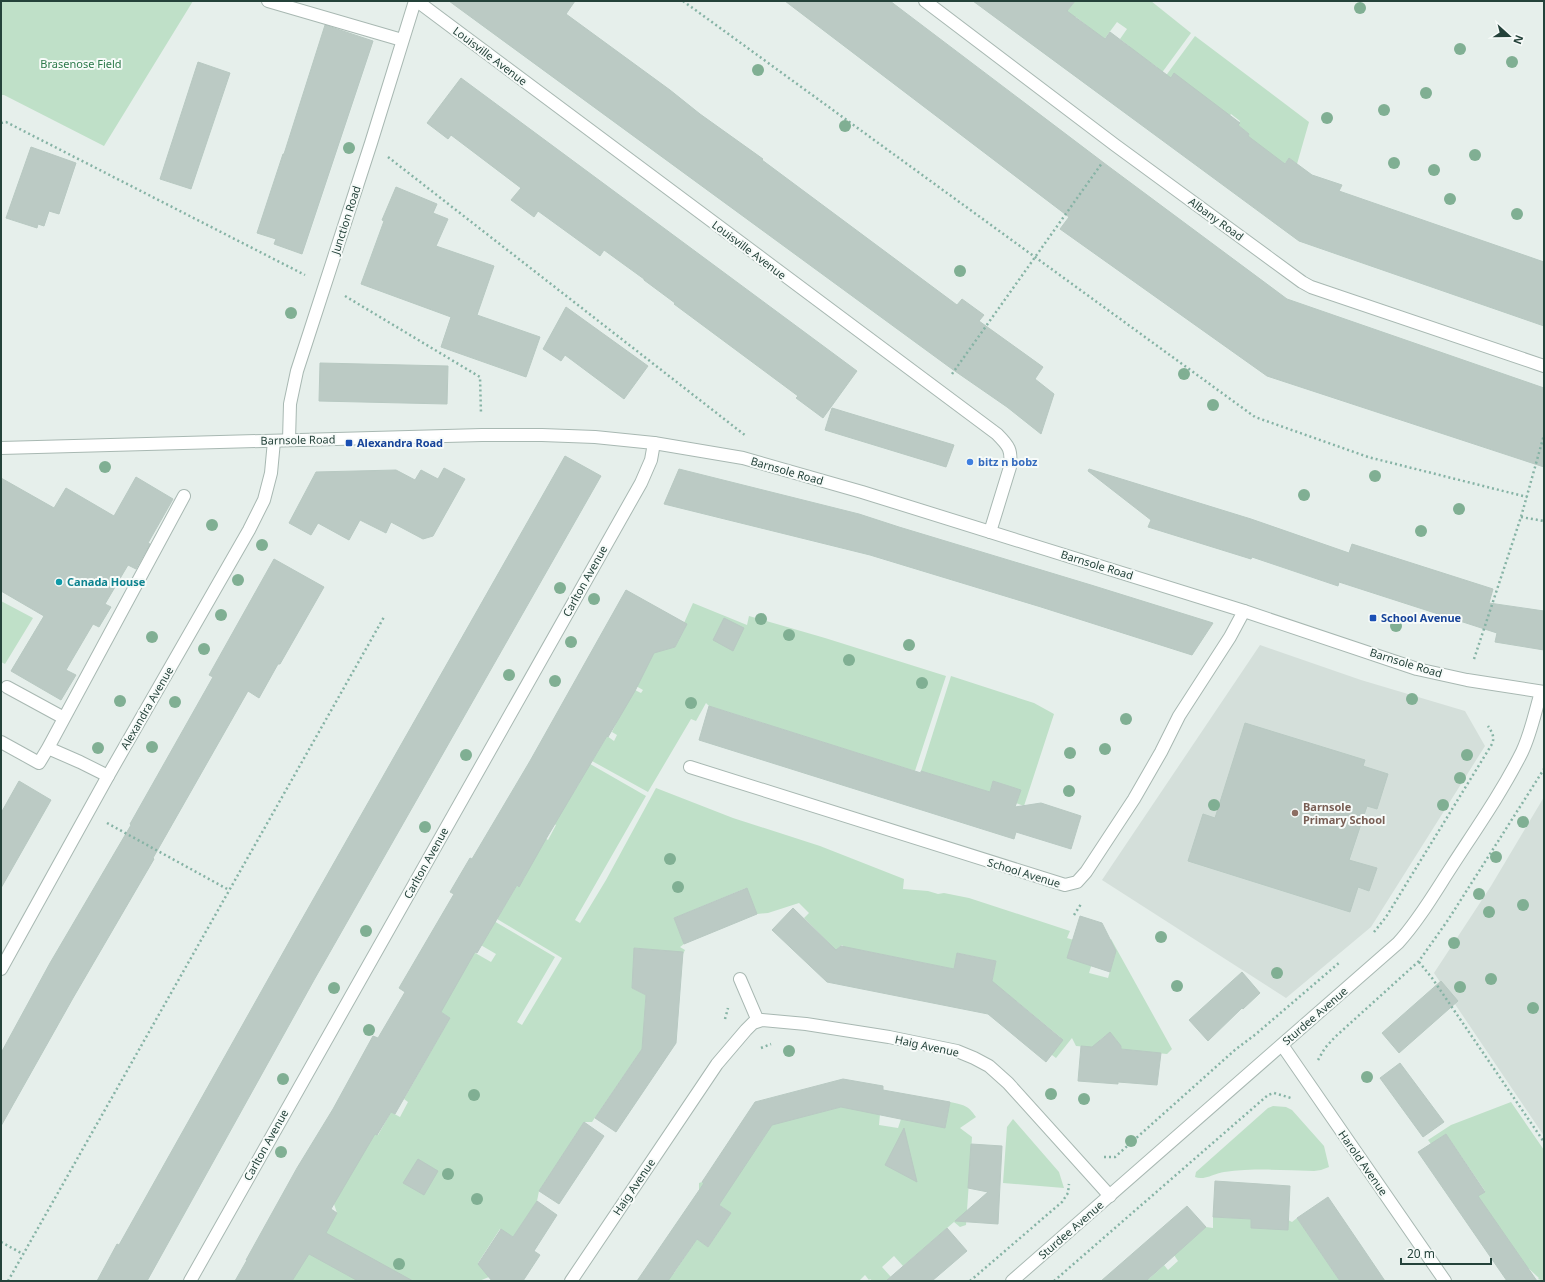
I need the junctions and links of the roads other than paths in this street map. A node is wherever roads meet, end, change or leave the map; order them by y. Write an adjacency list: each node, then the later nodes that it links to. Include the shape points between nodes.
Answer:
1 (268, 1): 4 (street)
2 (416, 1): 4 (street, Junction Road); 11 (street, Louisville Avenue, via 997,434 1009,446 1011,456)
3 (925, 1): 5 (street, Albany Road, via 1306,285)
4 (402, 40): 6 (street, Junction Road, via 297,371 290,404)
5 (1544, 366)
6 (289, 440): 7 (street, Barnsole Road); 8 (street, Barnsole Road, via 542,435)
7 (274, 441): 9 (street, Barnsole Road); 19 (street, Alexandra Avenue, via 271,473 264,500)
8 (654, 442): 11 (street, Barnsole Road, via 743,458); 25 (street, Carlton Avenue, via 651,460 640,483)
9 (1, 448)
10 (184, 496): 15 (street)
11 (990, 532): 12 (street, Barnsole Road)
12 (1244, 610): 14 (street, Barnsole Road, via 1418,668 1467,680); 18 (street, School Avenue, via 1230,637 1179,716 1134,799 1091,866 1077,882 1065,886)
13 (7, 687): 15 (street)
14 (1543, 692): 23 (street, Sturdee Avenue, via 1531,730 1510,774 1407,933)
15 (64, 718): 17 (street)
16 (1, 742): 17 (street, via 39,763)
17 (48, 748): 19 (street)
18 (690, 767)
19 (108, 776): 20 (street, Alexandra Avenue)
20 (1, 969)
21 (740, 979): 22 (street)
22 (758, 1021): 24 (street, Haig Avenue, via 792,1022 888,1037 957,1051 974,1058 989,1066 1008,1083); 26 (street, Haig Avenue, via 746,1030 717,1064)
23 (1282, 1045): 24 (street, Sturdee Avenue); 28 (street, Harold Avenue)
24 (1110, 1196): 27 (street, Sturdee Avenue)
25 (190, 1281)
26 (571, 1281)
27 (1012, 1281)
28 (1445, 1281)

